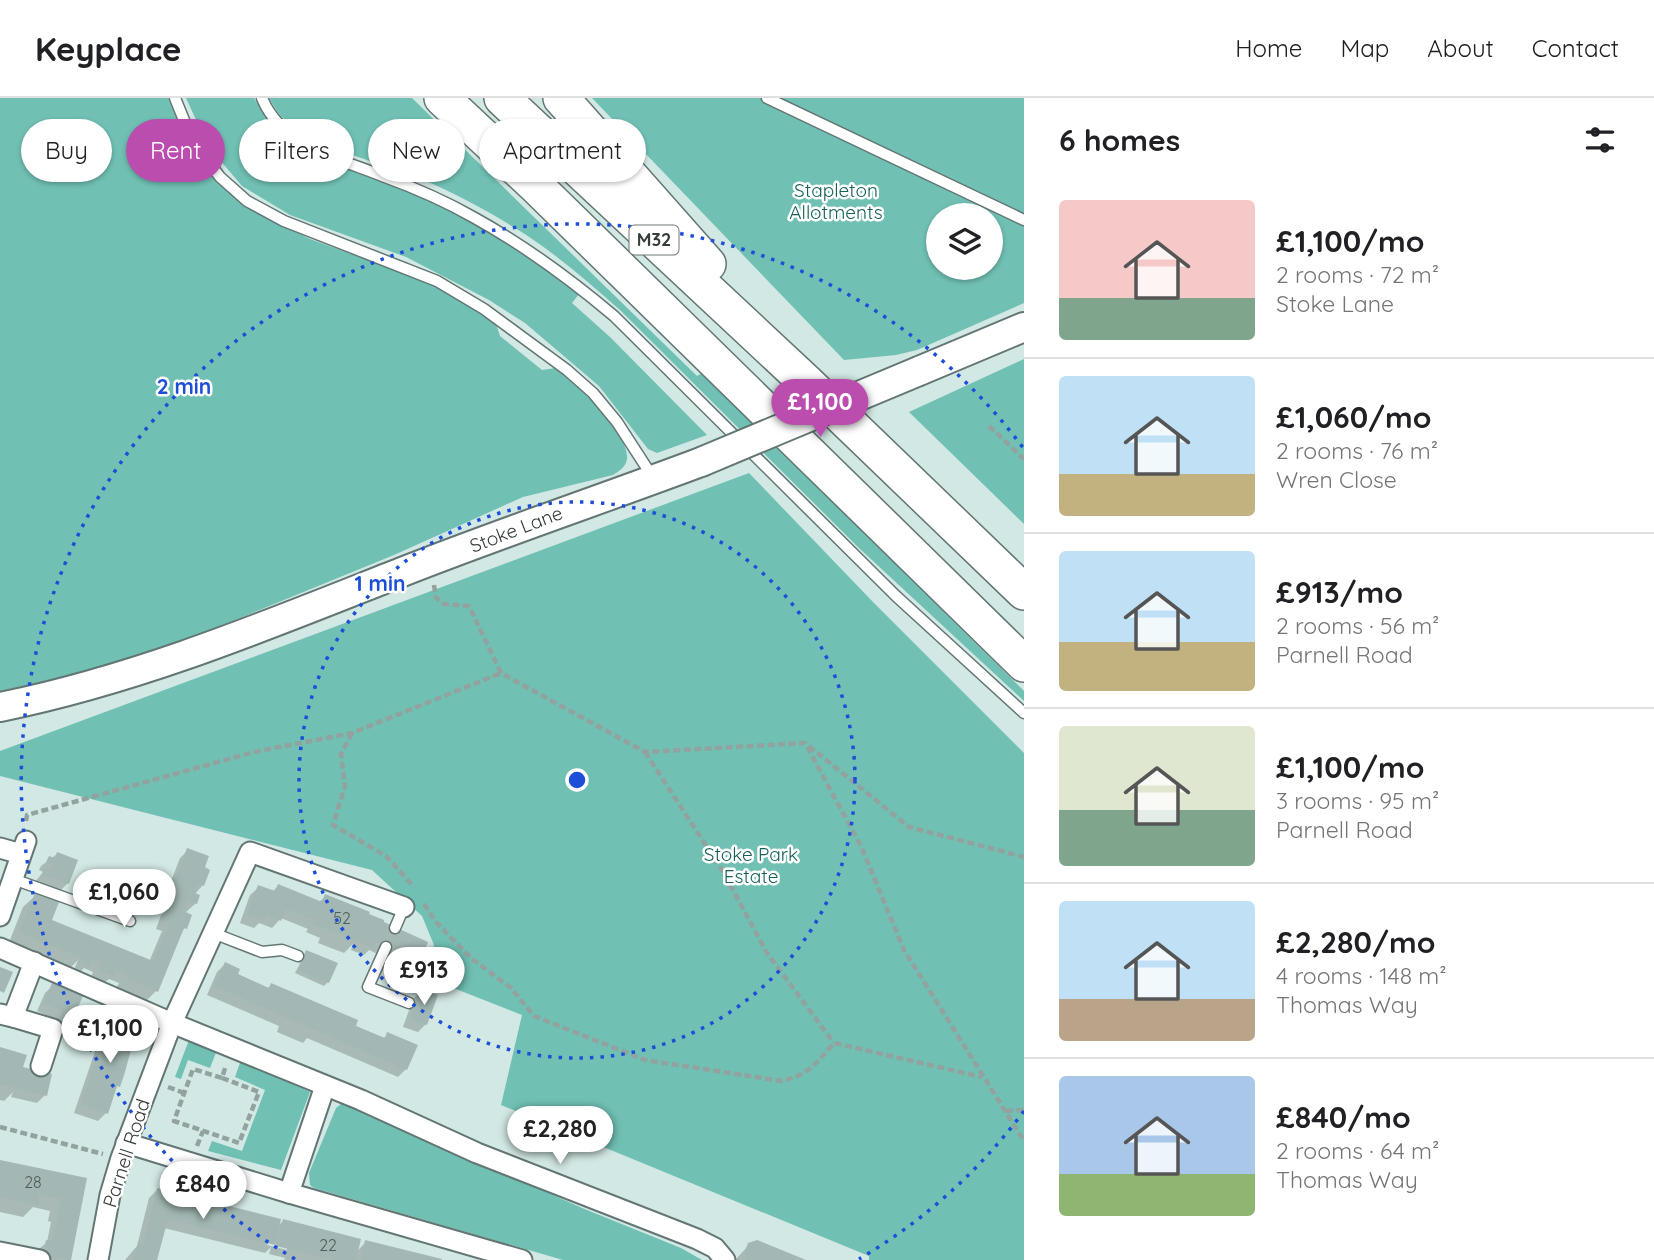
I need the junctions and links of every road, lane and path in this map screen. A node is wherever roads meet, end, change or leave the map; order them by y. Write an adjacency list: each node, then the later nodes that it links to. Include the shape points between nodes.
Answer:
1 (175, 98): 12 (lane, via 192,140 220,177 247,201 284,221 437,281 484,309 593,393)
2 (262, 98): 18 (lane, via 281,126 301,142 460,210 569,278 614,316 896,596)
3 (442, 98): 15 (highway, M32)
4 (502, 98): 9 (highway, M32)
5 (561, 98): 9 (highway)
6 (767, 98): 7 (lane)
7 (1024, 219)
8 (1024, 327): 12 (street, Stoke Lane, bridge)
9 (806, 382): 14 (highway, M32)
10 (989, 426): 11 (path)
11 (1024, 459)
12 (654, 479): 13 (street, Stoke Lane)
13 (430, 561): 16 (path, via 436,598 444,604 469,606); 17 (street, Stoke Lane, via 210,647 93,686)
14 (1024, 592)
15 (1024, 664)
16 (501, 673): 19 (path); 21 (path)
17 (0, 708)
18 (1024, 713)
19 (352, 733): 23 (path, via 254,752 27,815); 38 (path, via 341,754 345,786 332,825 386,856 436,922 471,958 511,988 534,1016 645,1060 782,1081 809,1071)
20 (805, 743): 21 (path); 24 (path, via 909,827); 42 (path, via 861,846 904,950)
21 (645, 752): 38 (path, via 722,870 767,953)
22 (0, 848): 23 (street)
23 (23, 848): 25 (street)
24 (1024, 857)
25 (13, 879): 27 (street); 28 (lane)
26 (404, 907): 29 (lane); 30 (street, Parnell Road, via 250,852)
27 (0, 916)
28 (130, 921)
29 (395, 928)
30 (213, 933): 33 (lane, via 262,952 282,950); 37 (street, Parnell Road)
31 (386, 947): 35 (lane, via 368,986)
32 (0, 948): 34 (street)
33 (298, 956)
34 (34, 962): 36 (street); 37 (street)
35 (409, 1003)
36 (6, 1016): 40 (street, via 53,1029)
37 (172, 1023): 39 (street); 48 (street, Parnell Road)
38 (834, 1043): 42 (path)
39 (233, 1048): 41 (path); 43 (street)
40 (41, 1066)
41 (222, 1078): 41 (path, via 193,1069 174,1121 239,1143 259,1092)
42 (983, 1078): 45 (path)
43 (325, 1086): 49 (street); 54 (street, via 501,1163 697,1239 715,1248)
44 (1024, 1110): 45 (path)
45 (1006, 1111): 47 (path)
46 (0, 1127): 48 (path)
47 (1024, 1141)
48 (124, 1151): 49 (street); 52 (street, Parnell Road)
49 (289, 1194): 53 (street)
50 (0, 1252): 51 (street)
51 (40, 1260)
52 (97, 1260)
53 (522, 1260)
54 (725, 1260)

